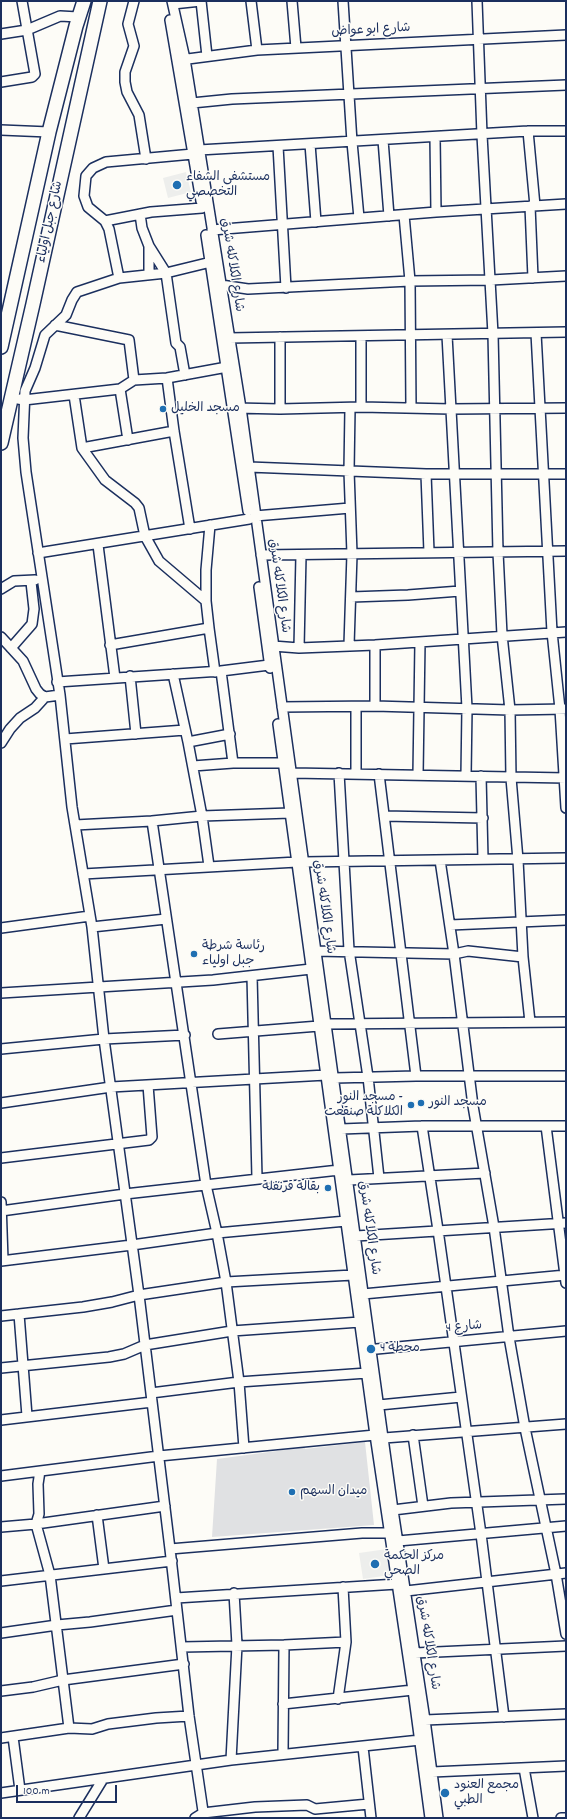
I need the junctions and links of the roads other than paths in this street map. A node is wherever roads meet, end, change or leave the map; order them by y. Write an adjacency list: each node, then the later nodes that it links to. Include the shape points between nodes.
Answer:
1 (22, 1): 12 (street)
2 (84, 1): 11 (highway, شارع جبل اولياء)
3 (100, 1): 78 (highway, شارع جبل اولياء)
4 (134, 1): 37 (street, via 128,24 134,46 125,72 125,82 127,92 139,115)
5 (201, 1): 10 (street); 19 (street)
6 (251, 1): 18 (street)
7 (292, 1): 17 (street)
8 (343, 1): 16 (street)
9 (477, 1): 15 (street)
10 (170, 2): 20 (street, شارع الكلاكله شرق)
11 (78, 17): 12 (street, via 60,16); 29 (highway, شارع جبل اولياء)
12 (27, 30): 13 (street); 21 (street, via 35,76)
13 (1, 34)
14 (566, 35): 15 (street, شارع ابو عواض)
15 (479, 38): 16 (street, شارع ابو عواض); 23 (street)
16 (347, 44): 17 (street, شارع ابو عواض); 24 (street)
17 (296, 48): 18 (street, شارع ابو عواض)
18 (257, 50): 19 (street, شارع ابو عواض)
19 (206, 56): 20 (street, شارع ابو عواض)
20 (181, 60): 25 (street, شارع الكلاكله شرق); 36 (street, شارع الكلاكله شرق)
21 (1, 82)
22 (566, 85): 23 (street)
23 (481, 88): 24 (street); 30 (street)
24 (350, 95): 25 (street); 33 (street)
25 (192, 103): 36 (street, شارع الكلاكله شرق)
26 (1, 130): 29 (street)
27 (528, 131): 28 (street); 30 (street); 39 (street)
28 (566, 131)
29 (49, 132): 71 (highway, شارع جبل اولياء)
30 (482, 135): 31 (street); 41 (street)
31 (435, 137): 32 (street); 42 (street)
32 (383, 140): 33 (street); 45 (street)
33 (352, 142): 34 (street); 46 (street)
34 (310, 144): 35 (street); 48 (street)
35 (278, 146): 36 (street); 49 (street)
36 (196, 152): 37 (street); 40 (street, شارع الكلاكله شرق); 50 (street, شارع الكلاكله شرق)
37 (146, 158): 47 (street, via 106,162 93,168 86,176 84,196 88,207)
38 (566, 204): 39 (street)
39 (533, 206): 41 (street); 57 (street)
40 (202, 208): 43 (street); 52 (street, شارع الكلاكله شرق)
41 (486, 209): 42 (street); 58 (street)
42 (436, 212): 44 (street)
43 (140, 214): 47 (street); 51 (street)
44 (404, 215): 45 (street); 59 (street)
45 (389, 216): 46 (street)
46 (359, 218): 48 (street)
47 (105, 221): 56 (street, via 112,238)
48 (316, 222): 49 (street)
49 (282, 224): 50 (street); 61 (street)
50 (212, 230): 60 (street, شارع الكلاكله شرق)
51 (149, 246): 53 (street); 54 (street)
52 (211, 262): 53 (street); 72 (street, شارع الكلاكله شرق)
53 (166, 273): 54 (street); 73 (street, via 176,343 180,347)
54 (149, 274): 56 (street)
55 (566, 276): 57 (street)
56 (119, 278): 62 (street, via 77,292 66,315)
57 (533, 278): 58 (street)
58 (491, 280): 59 (street); 65 (street)
59 (410, 281): 61 (street); 66 (street)
60 (221, 286): 61 (street, via 248,289); 70 (street, شارع الكلاكله شرق)
61 (286, 288)
62 (55, 325): 75 (street, via 129,340); 78 (street, via 45,335 35,368)
63 (566, 332): 64 (street)
64 (536, 333): 65 (street); 84 (street)
65 (493, 334): 67 (street); 83 (street)
66 (410, 335): 67 (street); 68 (street); 82 (street)
67 (448, 335): 87 (street)
68 (361, 336): 69 (street); 79 (street)
69 (280, 337): 70 (street); 86 (street)
70 (229, 338): 80 (street, شارع الكلاكله شرق)
71 (1, 347)
72 (227, 367): 73 (street); 80 (street, شارع الكلاكله شرق)
73 (185, 375): 74 (street)
74 (167, 378): 75 (street); 88 (street)
75 (134, 380): 76 (street)
76 (120, 389): 77 (street); 89 (street)
77 (74, 394): 78 (street); 91 (street)
78 (18, 399): 90 (highway, شارع جبل اولياء); 110 (street)
79 (361, 407): 81 (street); 82 (street)
80 (237, 408): 86 (street); 92 (street, شارع الكلاكله شرق); 100 (street, شارع الكلاكله شرق)
81 (350, 408): 86 (street); 93 (street)
82 (412, 408): 87 (street)
83 (495, 408): 84 (street); 87 (street); 97 (street)
84 (540, 408): 85 (street); 98 (street)
85 (566, 408)
86 (280, 409)
87 (451, 409): 95 (street)
88 (174, 431): 89 (street); 102 (street)
89 (128, 440): 91 (street)
90 (1, 443)
91 (82, 448): 103 (street, via 105,480 135,502 139,508)
92 (249, 467): 93 (street); 100 (street, شارع الكلاكله شرق)
93 (349, 471): 94 (street); 99 (street)
94 (426, 474): 95 (street); 106 (street)
95 (454, 474): 97 (street); 107 (street)
96 (566, 474): 98 (street)
97 (497, 475): 98 (street); 108 (street)
98 (543, 475): 109 (street)
99 (350, 508): 100 (street); 111 (street)
100 (252, 518): 101 (street); 112 (street, شارع الكلاكله شرق); 133 (street, شارع الكلاكله شرق)
101 (210, 525): 102 (street); 119 (street)
102 (190, 529): 103 (street)
103 (145, 536): 104 (street); 119 (street, via 159,561)
104 (98, 545): 110 (street); 127 (street)
105 (566, 551): 109 (street)
106 (429, 552): 107 (street); 111 (street)
107 (459, 552): 108 (street); 117 (street)
108 (498, 552): 109 (street); 123 (street)
109 (547, 552): 121 (street)
110 (38, 553): 114 (street)
111 (352, 554): 113 (street); 118 (street)
112 (261, 555): 113 (street); 130 (street, شارع الكلاكله شرق)
113 (301, 556): 132 (street)
114 (41, 578): 115 (street); 138 (street)
115 (30, 582): 116 (street, via 14,581); 131 (street, via 34,609 32,624)
116 (1, 589)
117 (460, 591): 118 (street); 125 (street)
118 (350, 597): 128 (street)
119 (206, 601): 120 (street)
120 (209, 628): 127 (street); 134 (street)
121 (552, 632): 122 (street); 123 (street); 146 (street)
122 (566, 632)
123 (502, 636): 125 (street); 147 (street)
124 (1, 637): 131 (street)
125 (463, 639): 126 (street); 145 (street)
126 (420, 642): 129 (street); 144 (street)
127 (110, 645): 137 (street)
128 (349, 645): 129 (street); 132 (street)
129 (374, 645): 141 (street)
130 (273, 646): 132 (street); 142 (street, شارع الكلاكله شرق)
131 (11, 648): 140 (street, via 23,661 36,690)
132 (299, 648)
133 (269, 665): 134 (street); 155 (street, شارع الكلاكله شرق)
134 (218, 672): 135 (street); 150 (street)
135 (173, 674): 136 (street); 148 (street)
136 (130, 676): 137 (street); 149 (street)
137 (115, 678): 138 (street)
138 (57, 682): 139 (street)
139 (60, 696): 140 (street); 151 (street)
140 (45, 698): 153 (street, via 10,728)
141 (375, 706): 143 (street); 144 (street)
142 (282, 707): 143 (street); 157 (street, شارع الكلاكله شرق)
143 (356, 707): 159 (street)
144 (418, 708): 145 (street); 161 (street)
145 (467, 708): 147 (street); 162 (street)
146 (563, 709): 147 (street); 165 (street)
147 (510, 710): 164 (street)
148 (185, 730): 149 (street); 152 (street)
149 (136, 734): 151 (street)
150 (230, 734): 152 (street); 154 (street)
151 (65, 739): 172 (street)
152 (188, 742): 156 (street)
153 (1, 743)
154 (233, 763): 155 (street); 156 (street)
155 (282, 763): 167 (street, شارع الكلاكله شرق)
156 (193, 766): 168 (street)
157 (292, 773): 158 (street); 177 (street, شارع الكلاكله شرق)
158 (339, 773): 159 (street); 178 (street)
159 (356, 773): 160 (street)
160 (379, 774): 161 (street); 169 (street)
161 (418, 775): 162 (street)
162 (466, 776): 163 (street)
163 (482, 776): 164 (street); 170 (street)
164 (511, 778): 165 (street); 176 (street)
165 (564, 778): 166 (street)
166 (566, 808)
167 (290, 813): 168 (street); 177 (street, شارع الكلاكله شرق)
168 (202, 816): 171 (street); 180 (street)
169 (384, 816): 170 (street); 179 (street)
170 (483, 818): 174 (street)
171 (152, 821): 172 (street); 181 (street)
172 (75, 824): 182 (street)
173 (566, 858): 176 (street)
174 (483, 859): 175 (street); 176 (street)
175 (440, 860): 179 (street); 187 (street)
176 (518, 860): 186 (street)
177 (300, 862): 178 (street); 180 (street); 191 (street, شارع الكلاكله شرق); 195 (street, شارع الكلاكله شرق)
178 (343, 862): 179 (street); 190 (street)
179 (390, 862): 192 (street)
180 (209, 866): 181 (street)
181 (160, 869): 182 (street); 184 (street)
182 (83, 874): 183 (street)
183 (90, 916): 188 (street); 189 (street)
184 (166, 919): 188 (street); 197 (street)
185 (566, 920): 186 (street)
186 (521, 922): 187 (street); 194 (street)
187 (450, 925): 193 (street)
188 (92, 927): 198 (street)
189 (1, 928)
190 (349, 950): 191 (street); 192 (street); 205 (street)
191 (316, 951): 204 (street, شارع الكلاكله شرق)
192 (400, 951): 193 (street); 203 (street)
193 (454, 954): 194 (street, via 468,951); 202 (street)
194 (523, 957): 200 (street)
195 (311, 970): 196 (street); 204 (street, شارع الكلاكله شرق)
196 (252, 976): 197 (street); 206 (street)
197 (176, 982): 198 (street); 208 (street)
198 (99, 986): 199 (street); 209 (street)
199 (1, 994)
200 (530, 1022): 201 (street); 202 (street)
201 (566, 1022)
202 (462, 1023): 203 (street); 212 (street)
203 (409, 1024): 205 (street); 211 (street)
204 (323, 1025): 205 (street); 206 (street); 214 (street, شارع الكلاكله شرق)
205 (360, 1025): 215 (street)
206 (253, 1031): 207 (street); 216 (street)
207 (218, 1034)
208 (184, 1035): 209 (street); 217 (street)
209 (104, 1039): 210 (street); 219 (street)
210 (1, 1050)
211 (416, 1076): 212 (street); 215 (street)
212 (469, 1076): 213 (street); 222 (street)
213 (566, 1076)
214 (330, 1077): 215 (street); 216 (street); 226 (street, شارع الكلاكله شرق); 229 (street, شارع الكلاكله شرق)
215 (368, 1077): 225 (street)
216 (254, 1080): 217 (street); 232 (street)
217 (192, 1083): 218 (street); 235 (street)
218 (148, 1085): 219 (street); 227 (street, via 151,1139)
219 (111, 1087): 220 (street); 227 (street)
220 (1, 1103)
221 (422, 1126): 222 (street); 225 (street); 231 (street)
222 (477, 1126): 223 (street); 230 (street)
223 (546, 1126): 224 (street); 240 (street)
224 (566, 1126)
225 (374, 1128): 226 (street); 233 (street)
226 (341, 1129): 234 (street, شارع الكلاكله شرق)
227 (118, 1143): 228 (street); 236 (street)
228 (1, 1158)
229 (339, 1170): 232 (street); 239 (street, شارع الكلاكله شرق)
230 (485, 1173): 231 (street); 241 (street)
231 (430, 1176): 233 (street); 242 (street)
232 (257, 1178): 235 (street)
233 (379, 1178): 234 (street)
234 (349, 1180): 244 (street, شارع الكلاكله شرق)
235 (206, 1185): 236 (street); 243 (street)
236 (124, 1194): 238 (street); 245 (street)
237 (1, 1202): 238 (street)
238 (2, 1211): 246 (street)
239 (346, 1221): 243 (street); 247 (street, شارع الكلاكله شرق)
240 (562, 1223): 241 (street); 248 (street)
241 (494, 1227): 242 (street); 249 (street)
242 (438, 1230): 244 (street); 251 (street)
243 (218, 1232): 245 (street); 250 (street)
244 (356, 1236): 252 (street, شارع الكلاكله شرق)
245 (132, 1245): 246 (street); 253 (street)
246 (2, 1261)
247 (353, 1275): 250 (street); 256 (street, شارع الكلاكله شرق)
248 (566, 1277): 249 (street)
249 (502, 1281): 251 (street); 259 (street)
250 (226, 1282): 253 (street); 257 (street)
251 (446, 1286): 252 (street); 260 (street)
252 (363, 1294): 262 (street, شارع الكلاكله شرق)
253 (139, 1295): 254 (street, via 112,1302); 261 (street)
254 (19, 1314): 255 (street); 263 (street)
255 (1, 1316)
256 (360, 1322): 257 (street); 262 (street, شارع الكلاكله شرق)
257 (232, 1331): 261 (street); 266 (street)
258 (566, 1331): 259 (street, شارع 4)
259 (509, 1337): 260 (street, شارع 4); 273 (street)
260 (454, 1342): 262 (street, شارع 4); 268 (street)
261 (145, 1345): 263 (street, via 109,1357); 267 (street)
262 (368, 1350): 265 (street, شارع الكلاكله شرق); 269 (street, شارع الكلاكله شرق)
263 (22, 1366): 264 (street); 270 (street)
264 (1, 1368)
265 (367, 1373): 266 (street); 275 (street, شارع الكلاكله شرق)
266 (239, 1382): 267 (street); 278 (street)
267 (152, 1397): 270 (street); 279 (street)
268 (461, 1397): 269 (street); 274 (street)
269 (379, 1405): 277 (street, شارع الكلاكله شرق)
270 (27, 1416): 271 (street)
271 (1, 1420)
272 (566, 1424): 273 (street)
273 (525, 1428): 274 (street); 283 (street)
274 (465, 1432): 276 (street); 284 (street)
275 (375, 1435): 278 (street); 293 (street, شارع الكلاكله شرق)
276 (413, 1435): 277 (street); 286 (street)
277 (384, 1438): 287 (street, شارع الكلاكله شرق)
278 (244, 1448): 279 (street)
279 (159, 1456): 280 (street); 285 (street)
280 (40, 1471): 281 (street); 289 (street, via 39,1514)
281 (1, 1476)
282 (566, 1499): 283 (street)
283 (540, 1500): 284 (street); 292 (street)
284 (475, 1502): 286 (street); 294 (street)
285 (165, 1506): 288 (street); 296 (street)
286 (423, 1506): 287 (street)
287 (393, 1510): 295 (street, شارع الكلاكله شرق)
288 (97, 1515): 289 (street); 298 (street)
289 (36, 1524): 291 (street); 301 (street)
290 (566, 1526): 292 (street)
291 (1, 1527)
292 (546, 1528): 294 (street); 300 (street)
293 (389, 1533): 296 (street, via 362,1533); 304 (street, شارع الكلاكله شرق)
294 (481, 1534): 295 (street); 303 (street)
295 (398, 1541): 306 (street, شارع الكلاكله شرق)
296 (170, 1550): 297 (street)
297 (172, 1561): 298 (street); 308 (street)
298 (104, 1569): 301 (street)
299 (566, 1573): 300 (street)
300 (556, 1574): 303 (street); 312 (street)
301 (50, 1575): 302 (street); 310 (street)
302 (1, 1581)
303 (487, 1582): 306 (street); 318 (street)
304 (397, 1584): 305 (street); 323 (street, شارع الكلاكله شرق)
305 (343, 1587): 307 (street); 313 (street)
306 (406, 1591): 319 (street, شارع الكلاكله شرق)
307 (234, 1593): 308 (street); 314 (street)
308 (176, 1598): 309 (street)
309 (177, 1610): 310 (street); 317 (street)
310 (57, 1624): 311 (street); 321 (street)
311 (1, 1633)
312 (566, 1634)
313 (346, 1642): 315 (street); 324 (street)
314 (237, 1645): 315 (street); 317 (street); 336 (street)
315 (284, 1645): 325 (street)
316 (566, 1646): 318 (street)
317 (182, 1647): 320 (street)
318 (496, 1648): 319 (street); 328 (street)
319 (415, 1653): 329 (street, شارع الكلاكله شرق)
320 (184, 1664): 321 (street); 327 (street)
321 (63, 1680): 322 (street); 330 (street)
322 (1, 1690)
323 (413, 1690): 324 (street); 333 (street, شارع الكلاكله شرق)
324 (338, 1699): 325 (street)
325 (283, 1704): 335 (street)
326 (566, 1714): 328 (street)
327 (189, 1716): 330 (street, via 115,1723 92,1729); 337 (street)
328 (504, 1717): 329 (street)
329 (425, 1720): 340 (street, شارع الكلاكله شرق)
330 (69, 1728): 331 (street)
331 (12, 1737): 332 (street); 342 (street)
332 (1, 1738)
333 (420, 1740): 334 (street); 350 (street, شارع الكلاكله شرق)
334 (363, 1747): 335 (street); 344 (street)
335 (283, 1753): 336 (street)
336 (231, 1760): 337 (street)
337 (196, 1765): 341 (street); 346 (street)
338 (566, 1766): 339 (street)
339 (524, 1768): 340 (street); 352 (street)
340 (432, 1772): 351 (street, شارع الكلاكله شرق)
341 (103, 1779): 342 (street); 347 (street)
342 (20, 1790): 343 (street)
343 (1, 1793)
344 (369, 1804): 345 (street); 349 (street)
345 (315, 1813): 346 (street, via 307,1805 255,1807)
346 (204, 1815): 348 (street)
347 (79, 1818)
348 (195, 1818)
349 (370, 1818)
350 (430, 1818)
351 (438, 1818)
352 (533, 1818)
353 (561, 1818): 354 (street)
354 (566, 1818)

